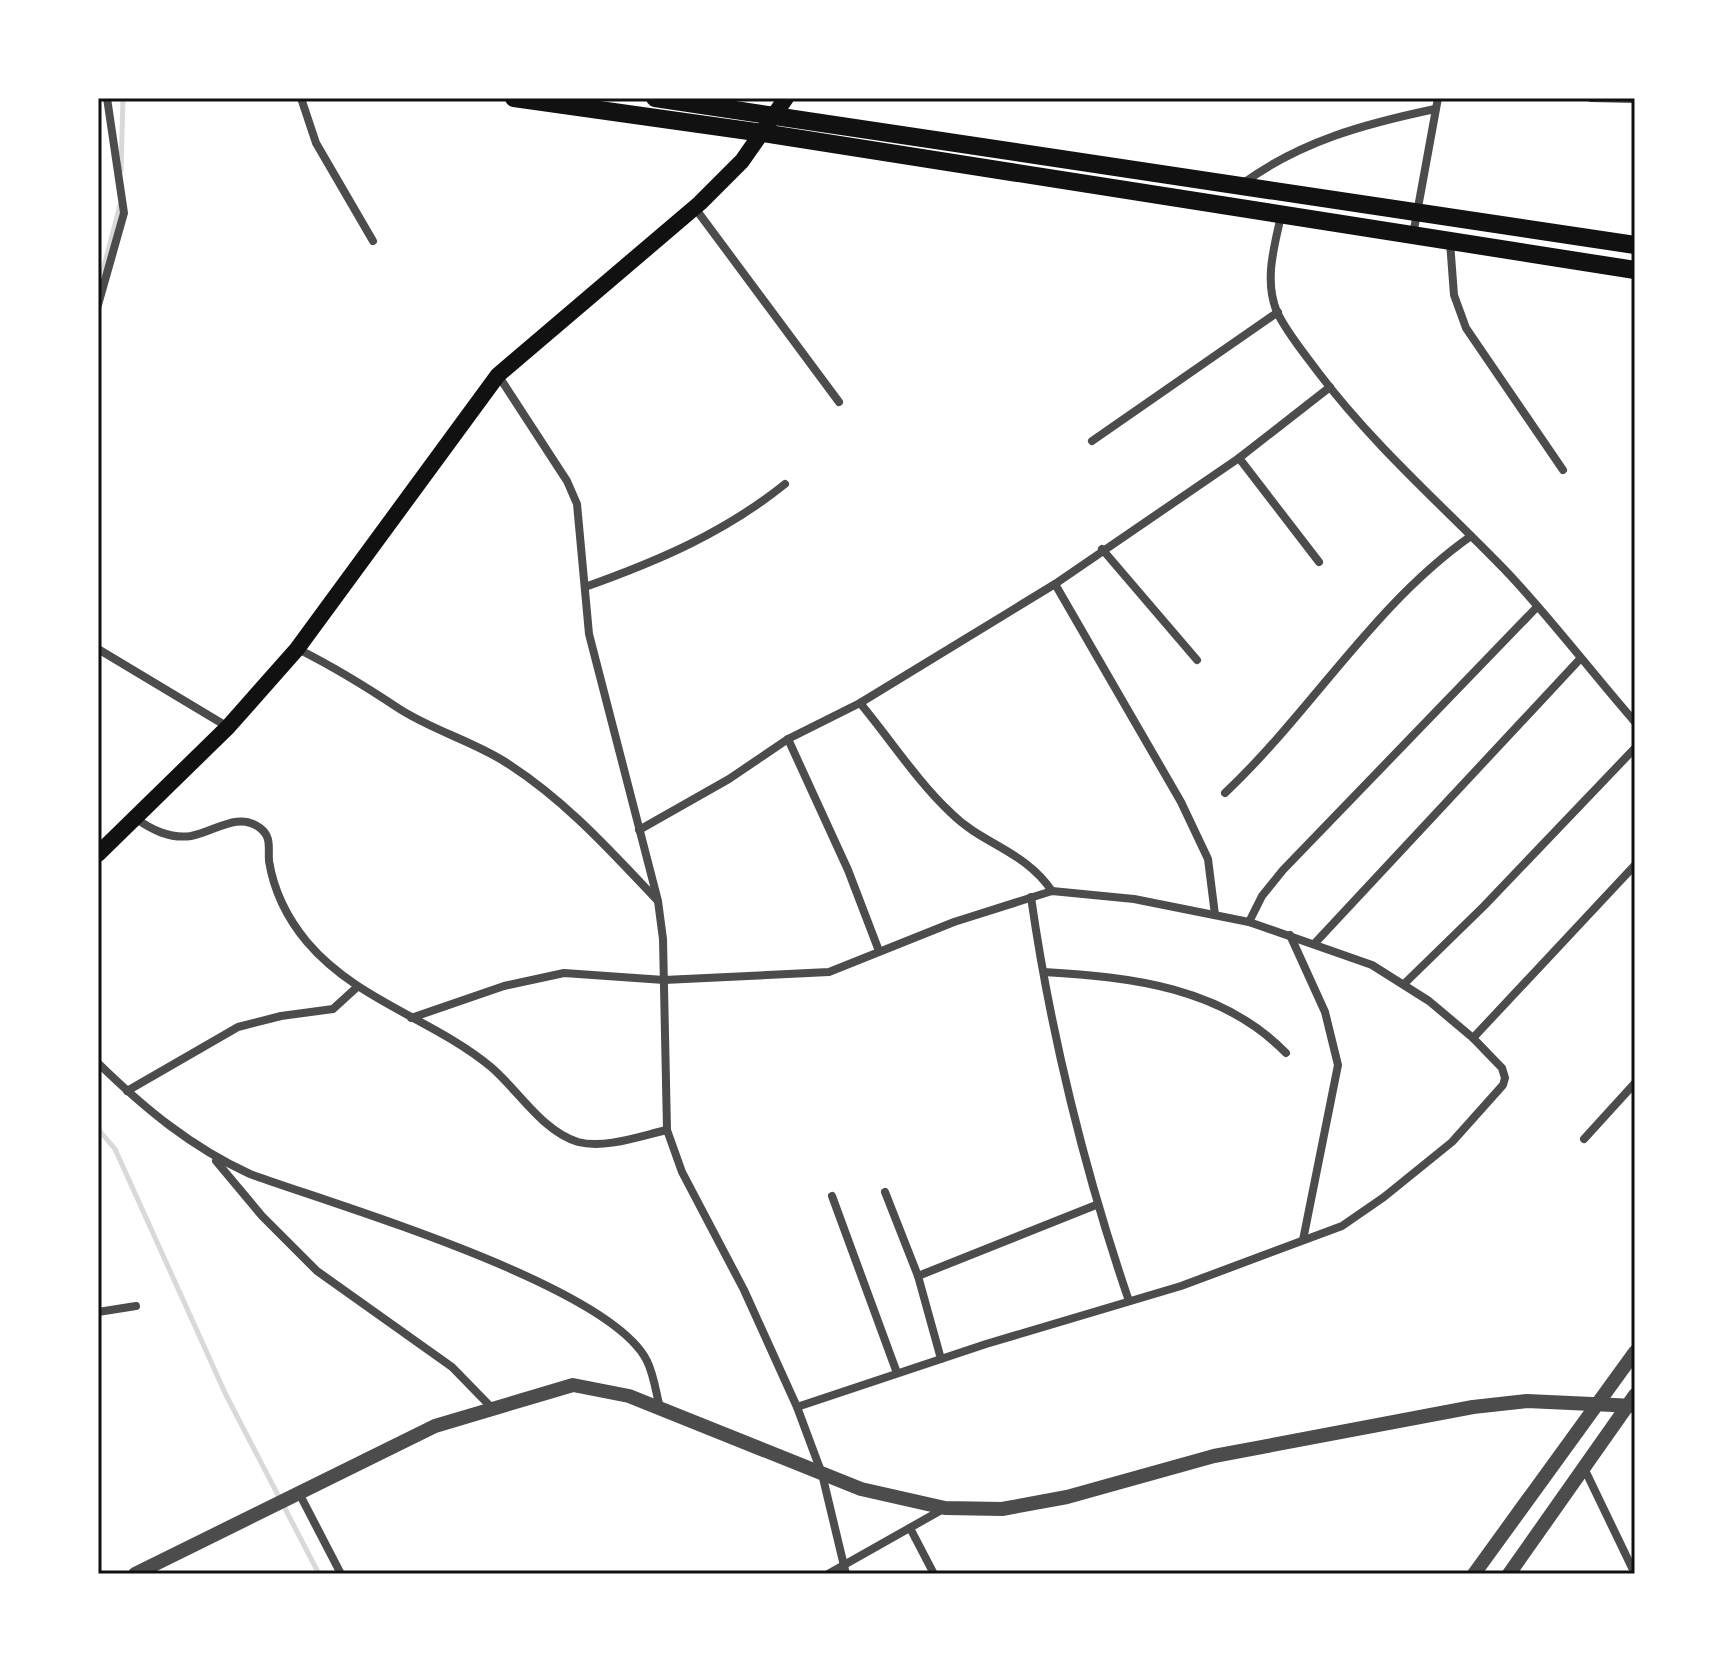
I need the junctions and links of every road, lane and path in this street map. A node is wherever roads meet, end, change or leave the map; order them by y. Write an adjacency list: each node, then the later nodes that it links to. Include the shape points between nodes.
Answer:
1 (107, 98): 21 (street, via 124,213)
2 (301, 98): 17 (street, via 316,143)
3 (514, 98): 11 (main road)
4 (655, 98): 10 (main road)
5 (786, 98): 10 (main road)
6 (1438, 98): 9 (street)
7 (1591, 98): 8 (street)
8 (1635, 99)
9 (1435, 109): 12 (street, via 1317,140); 14 (street)
10 (775, 114): 11 (main road); 12 (main road)
11 (763, 133): 13 (main road); 15 (main road)
12 (1238, 187): 14 (main road)
13 (695, 207): 23 (main road); 25 (street)
14 (1416, 214): 16 (street); 19 (main road)
15 (1281, 216): 16 (main road); 22 (street, via 1270,288)
16 (1412, 236): 18 (main road)
17 (373, 241)
18 (1450, 241): 20 (main road); 28 (street, via 1454,295 1466,328)
19 (1635, 245)
20 (1635, 270)
21 (98, 305)
22 (1278, 312): 24 (street); 26 (street)
23 (498, 375): 34 (street, via 577,504); 37 (main road)
24 (1330, 387): 27 (street); 30 (street, via 1393,460)
25 (839, 402)
26 (1092, 441)
27 (1239, 458): 31 (street); 32 (street)
28 (1563, 470)
29 (785, 484): 34 (street, via 753,510 686,548)
30 (1471, 536): 35 (street); 45 (street, via 1437,560 1389,608 1262,758)
31 (1102, 549): 33 (street); 39 (street)
32 (1319, 562)
33 (1055, 584): 40 (street); 53 (street, via 1181,802 1208,859)
34 (585, 587): 47 (street, via 589,634)
35 (1536, 608): 38 (street); 54 (street, via 1283,870)
36 (98, 649): 42 (street)
37 (297, 649): 42 (main road); 52 (street, via 538,785 608,847)
38 (1580, 659): 41 (street); 56 (street)
39 (1197, 660)
40 (860, 703): 43 (street); 50 (street, via 950,812 1017,854)
41 (1635, 722)
42 (228, 727): 46 (main road)
43 (788, 739): 47 (street); 57 (street)
44 (1635, 748): 60 (street)
45 (1225, 793)
46 (135, 818): 48 (main road); 61 (street, via 168,835 191,836 227,823 249,822 262,829 270,840 276,894 308,942)
47 (639, 830): 52 (street)
48 (98, 854)
49 (1635, 865): 63 (street)
50 (1052, 891): 51 (street); 53 (street, via 1134,899)
51 (1031, 897): 57 (street); 58 (street)
52 (658, 901): 59 (street)
53 (1215, 915): 54 (street)
54 (1249, 922): 55 (street)
55 (1290, 935): 56 (street); 74 (street, via 1325,1012 1338,1065)
56 (1315, 943): 60 (street)
57 (879, 951): 59 (street, via 829,972)
58 (1044, 972): 64 (street, via 1160,984 1240,1016); 73 (street)
59 (664, 980): 62 (street, via 564,973 504,986); 68 (street)
60 (1404, 984): 63 (street)
61 (356, 988): 62 (street); 67 (street, via 333,1009 238,1027)
62 (411, 1018): 68 (street, via 491,1067 564,1137 596,1145)
63 (1473, 1038): 74 (street, via 1502,1068 1505,1078 1493,1097 1452,1142 1384,1197 1342,1226)
64 (1286, 1053)
65 (98, 1063): 67 (street)
66 (1635, 1083): 69 (street)
67 (127, 1091): 70 (street)
68 (667, 1130): 84 (street, via 682,1172)
69 (1584, 1139)
70 (213, 1157): 85 (street, via 317,1271 452,1367); 86 (street, via 571,1296 599,1312 647,1360)
71 (885, 1192): 75 (street)
72 (832, 1196): 81 (street)
73 (1096, 1205): 75 (street); 76 (street)
74 (1303, 1240): 76 (street)
75 (918, 1276): 80 (street)
76 (1129, 1301): 80 (street)
77 (136, 1306): 78 (street)
78 (98, 1312)
79 (1635, 1352): 83 (street)
80 (941, 1359): 81 (street)
81 (897, 1373): 84 (street)
82 (1632, 1402): 83 (street); 87 (street)
83 (1599, 1403): 90 (street, via 1527,1401 1473,1407 1214,1456 1067,1497 1002,1509); 97 (street)
84 (797, 1407): 88 (street)
85 (492, 1408): 86 (street, via 573,1385 629,1396); 89 (street, via 435,1426)
86 (660, 1409): 88 (street)
87 (1584, 1468): 98 (street); 99 (street)
88 (822, 1474): 90 (street, via 861,1489); 92 (street)
89 (294, 1498): 93 (street); 94 (street)
90 (945, 1508): 91 (street)
91 (910, 1528): 92 (street); 96 (street)
92 (846, 1569): 95 (street)
93 (135, 1574)
94 (341, 1574)
95 (828, 1574)
96 (934, 1574)
97 (1474, 1574)
98 (1509, 1574)
99 (1635, 1574)

